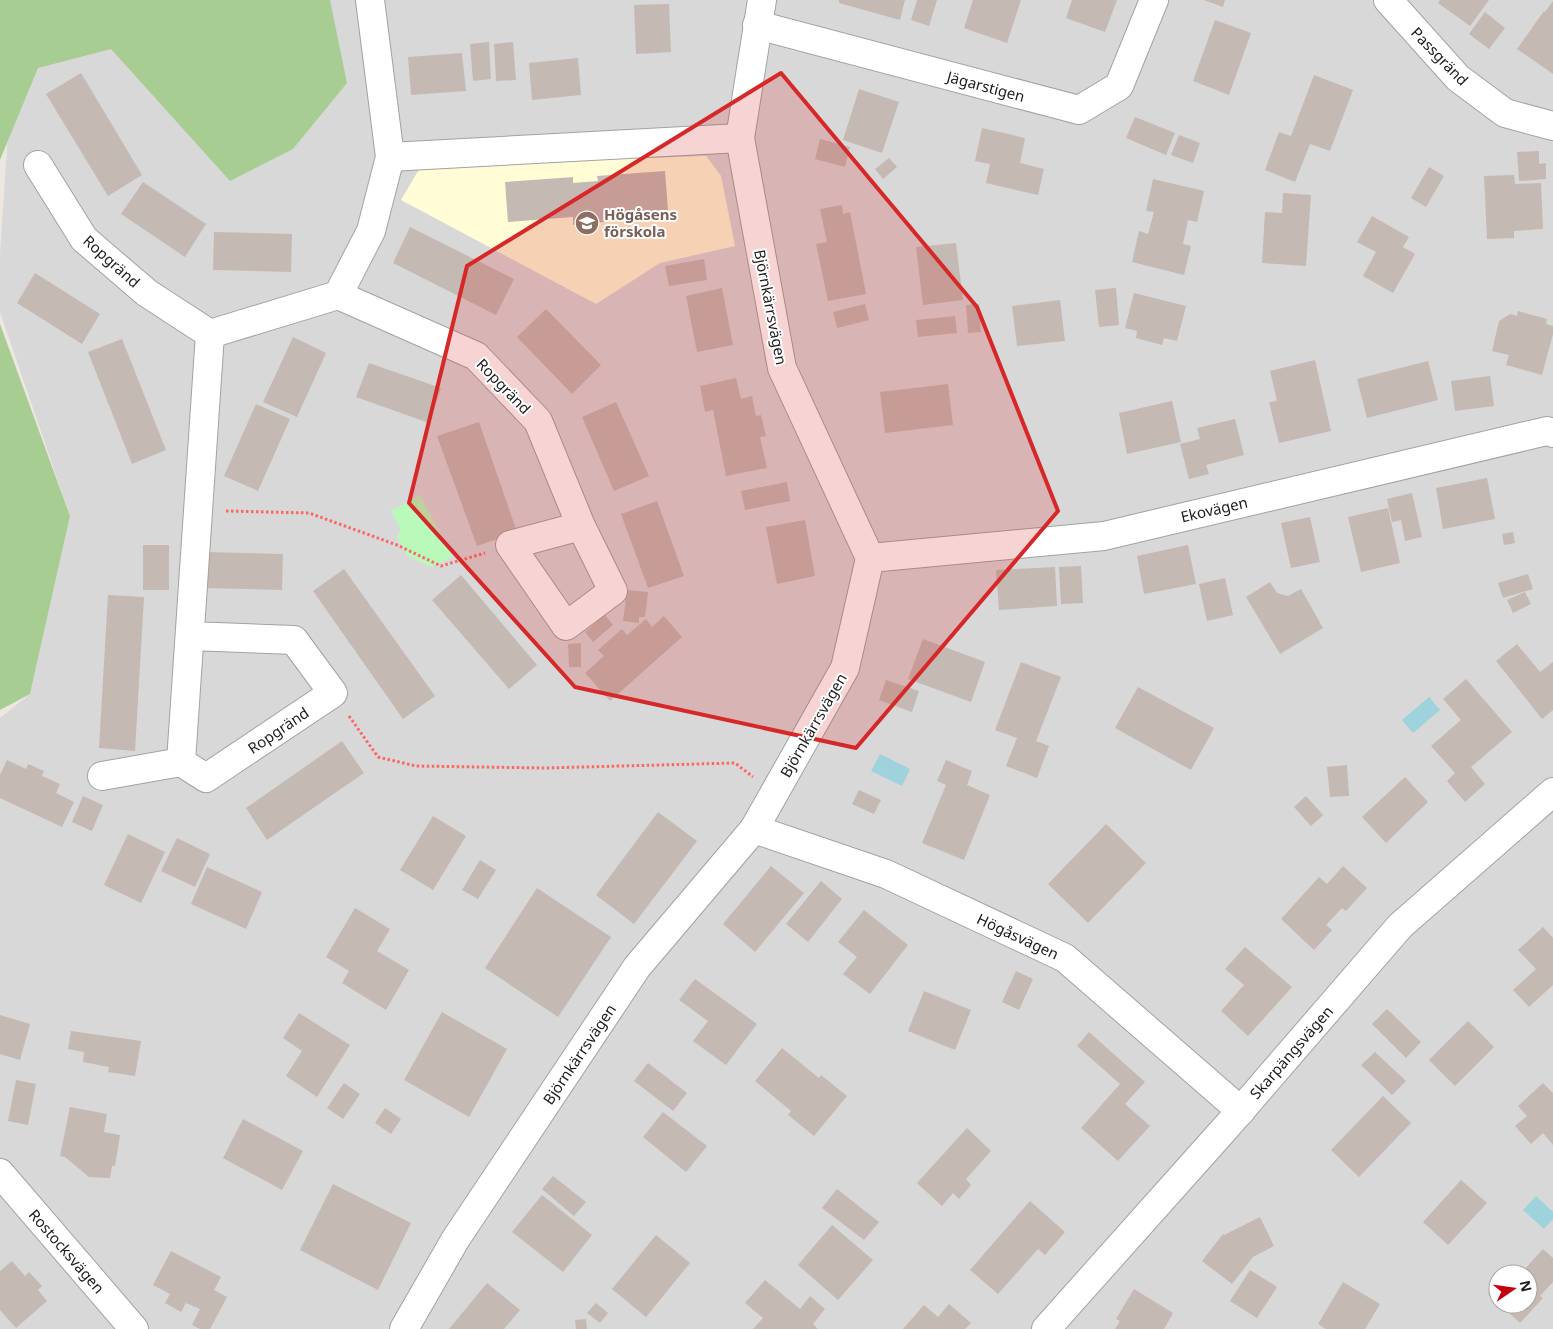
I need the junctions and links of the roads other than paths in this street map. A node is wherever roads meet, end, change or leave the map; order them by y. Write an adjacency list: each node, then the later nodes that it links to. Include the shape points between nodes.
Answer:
1 (370, 0): 7 (street)
2 (1154, 0): 4 (street, Jägarstigen, via 1119,86 1079,110)
3 (1388, 0): 5 (street, Passgränd, via 1458,78 1504,113)
4 (760, 13): 6 (street, Björnkärrsvägen)
5 (1553, 126)
6 (740, 138): 7 (street); 13 (street, Björnkärrsvägen, via 782,368)
7 (390, 157): 9 (street, via 371,231)
8 (38, 165): 10 (street, Ropgränd, via 84,239 147,293)
9 (338, 295): 10 (street); 12 (street, Ropgränd, via 476,356 538,421)
10 (210, 334): 14 (street)
11 (1553, 434): 13 (street, Ekovägen, via 1546,431 1104,536)
12 (581, 526): 12 (street, Ropgränd, via 613,592 566,626 510,545)
13 (870, 558): 18 (street, Björnkärrsvägen, via 845,668)
14 (190, 636): 15 (street); 15 (street, Ropgränd, via 294,640 333,693 206,778)
15 (181, 762): 16 (street)
16 (102, 776)
17 (1553, 792): 19 (street, Skarpängsvägen, via 1400,926)
18 (754, 829): 19 (street, Högåsvägen, via 886,874 1065,958); 22 (street, Björnkärrsvägen, via 638,967 455,1240)
19 (1241, 1111): 23 (street, Skarpängsvägen)
20 (0, 1173): 21 (street, Rostocksvägen)
21 (134, 1329)
22 (404, 1329)
23 (1046, 1329)

